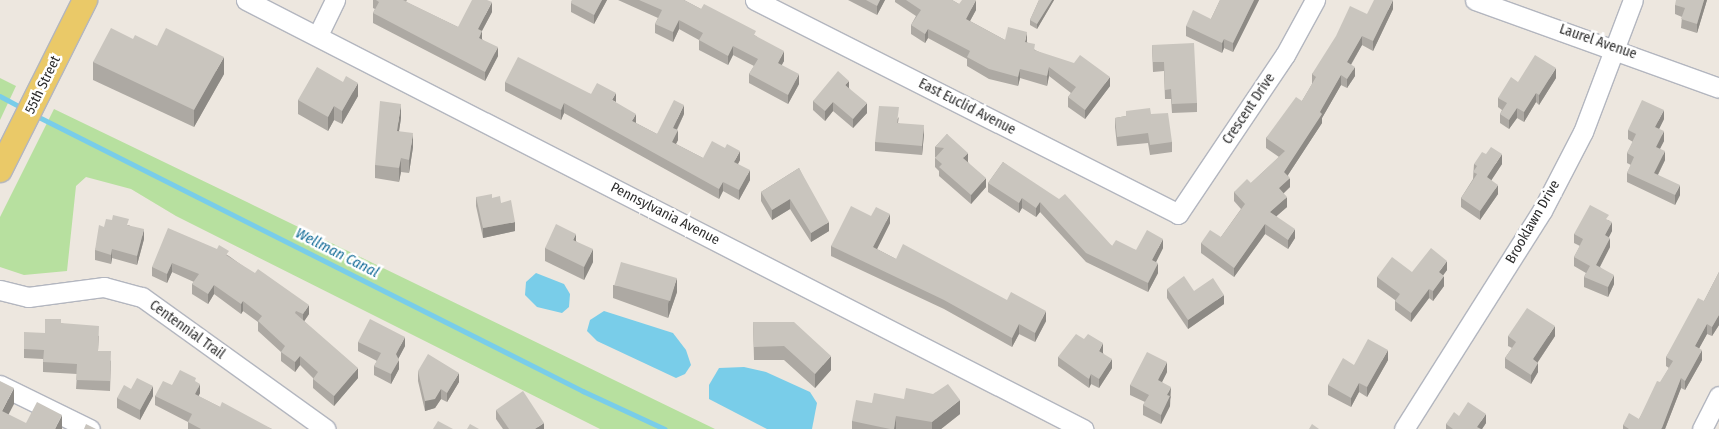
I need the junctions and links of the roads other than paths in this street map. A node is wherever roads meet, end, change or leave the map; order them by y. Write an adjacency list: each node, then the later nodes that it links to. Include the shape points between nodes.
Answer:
1 (85, 0): 11 (main road, 55th Street)
2 (246, 0): 8 (street, Pennsylvania Avenue)
3 (336, 0): 8 (street)
4 (755, 0): 12 (street, East Euclid Avenue)
5 (1315, 0): 12 (street, Crescent Drive, via 1285,56)
6 (1475, 0): 9 (street, Laurel Avenue)
7 (1633, 0): 9 (street, Brooklawn Drive)
8 (318, 35): 18 (street, Pennsylvania Avenue)
9 (1617, 49): 10 (street, Laurel Avenue); 19 (street, Brooklawn Drive, via 1583,132 1542,211)
10 (1719, 88)
11 (0, 170)
12 (1178, 214)
13 (0, 290): 17 (street, Centennial Trail, via 28,297 104,287 142,297)
14 (0, 385): 16 (street)
15 (1719, 396): 20 (street)
16 (90, 429)
17 (326, 429)
18 (1083, 429)
19 (1404, 429)
20 (1702, 429)

